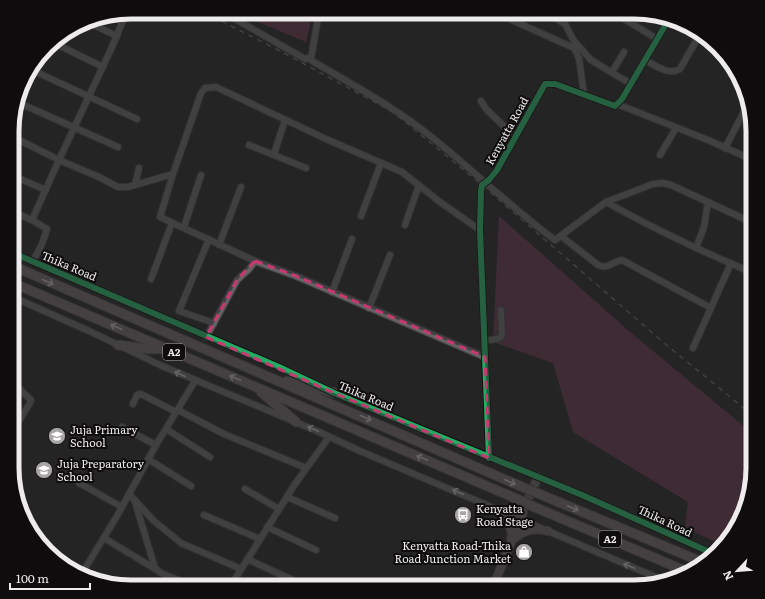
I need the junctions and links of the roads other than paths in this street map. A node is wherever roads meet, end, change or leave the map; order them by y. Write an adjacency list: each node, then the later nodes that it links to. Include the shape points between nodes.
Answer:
1 (124, 19): 9 (street)
2 (235, 19): 14 (street)
3 (318, 19): 14 (street, via 312,57)
4 (510, 19): 20 (street, via 574,48 579,58)
5 (557, 19): 18 (street, via 565,24 574,41 591,60)
6 (624, 19): 10 (street)
7 (666, 24): 10 (street)
8 (94, 25): 9 (street)
9 (117, 36): 16 (street)
10 (657, 39): 15 (street)
11 (697, 39): 15 (street, via 680,69 676,71 664,70)
12 (59, 45): 16 (street)
13 (624, 52): 18 (street)
14 (309, 59): 45 (street, via 400,113 434,138)
15 (645, 60): 19 (street)
16 (103, 67): 21 (street)
17 (36, 72): 21 (street)
18 (612, 72): 19 (street)
19 (630, 84): 24 (street)
20 (584, 95): 24 (street, Kenyatta Road, via 613,106); 30 (street, Kenyatta Road, via 555,84 545,84)
21 (89, 97): 26 (street); 28 (street)
22 (481, 101): 30 (street)
23 (22, 104): 28 (street)
24 (617, 104): 29 (street, Kenyatta Road)
25 (744, 112): 34 (street)
26 (137, 119)
27 (285, 120): 35 (street); 39 (street); 42 (street, via 216,87 205,88 201,93)
28 (74, 128): 33 (street); 38 (street)
29 (676, 128): 34 (street, Kenyatta Road); 36 (street)
30 (515, 137): 45 (street, Kenyatta Road, via 497,170)
31 (19, 140): 38 (street)
32 (249, 145): 35 (street)
33 (118, 147)
34 (725, 148): 37 (street, Kenyatta Road)
35 (274, 154): 41 (street)
36 (660, 155)
37 (746, 157)
38 (59, 160): 46 (street, via 118,187); 49 (street)
39 (381, 163): 47 (street, via 402,172); 53 (street)
40 (139, 168): 46 (street)
41 (306, 168)
42 (173, 174): 46 (street); 56 (street, via 160,217)
43 (201, 175): 58 (street)
44 (19, 179): 49 (street)
45 (485, 183): 59 (street, Kenyatta Road, via 481,190); 60 (street, via 555,240)
46 (135, 185)
47 (419, 186): 57 (street); 59 (street)
48 (241, 187): 63 (street)
49 (46, 190): 54 (street)
50 (606, 202): 51 (street, via 638,189 663,183); 60 (street); 64 (street)
51 (708, 202): 55 (street); 64 (street, via 704,227)
52 (19, 215): 54 (street)
53 (361, 216)
54 (32, 220): 67 (street, via 48,229)
55 (746, 220)
56 (172, 223): 58 (street); 72 (street)
57 (405, 225)
58 (184, 227): 62 (street)
59 (480, 230): 81 (street, Kenyatta Road)
60 (561, 236): 77 (street, via 602,267 622,260)
61 (352, 239): 74 (street)
62 (209, 240): 63 (street); 79 (street, via 179,311)
63 (220, 245): 68 (street)
64 (696, 248): 69 (street)
65 (19, 255): 67 (street, Thika Road)
66 (390, 255): 76 (street)
67 (33, 261): 80 (street, Thika Road)
68 (255, 261): 74 (street); 79 (street, via 237,280)
69 (731, 263): 71 (street); 77 (street)
70 (19, 269): 86 (highway, Thika Road / A2, one-way to 86)
71 (746, 269)
72 (151, 279)
73 (19, 286): 84 (highway, A2, one-way to 73)
74 (332, 292): 76 (street)
75 (19, 300): 82 (street)
76 (369, 308): 85 (street)
77 (711, 308): 83 (street)
78 (501, 310): 81 (street, via 502,335 500,338)
79 (214, 323): 80 (street)
80 (206, 336): 90 (street, Thika Road)
81 (484, 341): 85 (street, Kenyatta Road)
82 (118, 345): 84 (highway); 87 (street, one-way to 82)
83 (693, 348)
84 (168, 349): 88 (highway, A2, one-way to 84)
85 (485, 357): 100 (street, Kenyatta Road)
86 (263, 375): 90 (highway); 125 (highway, Thika Road / A2, one-way to 125, bridge)
87 (194, 381): 92 (street); 94 (street)
88 (254, 386): 94 (highway); 110 (highway, A2, one-way to 88)
89 (19, 389): 93 (street, via 31,400)
90 (334, 393): 100 (street, Thika Road)
91 (133, 404): 92 (street, via 137,395 141,394)
92 (177, 411): 96 (street); 102 (street, via 224,434)
93 (19, 421)
94 (296, 422): 97 (street, one-way to 94)
95 (122, 427): 98 (street)
96 (166, 429): 98 (street); 99 (street)
97 (329, 436): 102 (street); 113 (street, one-way to 97)
98 (156, 445): 101 (street)
99 (210, 457)
100 (489, 458): 103 (street, Thika Road)
101 (148, 459): 105 (street); 107 (street)
102 (306, 468): 108 (street)
103 (538, 477): 110 (main road); 123 (street, Thika Road)
104 (79, 483): 111 (street)
105 (191, 486)
106 (245, 489): 112 (street)
107 (129, 494): 109 (street); 111 (street)
108 (287, 497): 112 (street); 115 (street)
109 (134, 500): 127 (street, via 181,543); 129 (street, via 154,566)
110 (522, 506): 116 (main road); 128 (highway, A2, bridge, via 532,506)
111 (122, 507): 119 (street)
112 (279, 509): 117 (street)
113 (500, 511): 116 (street); 121 (main road, via 508,522)
114 (204, 514): 120 (street)
115 (335, 518)
116 (519, 518): 118 (street); 121 (main road)
117 (267, 527): 120 (street); 122 (street)
118 (548, 530): 121 (main road, via 528,530); 131 (street, one-way to 118)
119 (104, 538): 126 (street); 129 (street)
120 (260, 539): 124 (street)
121 (512, 539): 135 (main road)
122 (316, 550)
123 (708, 552)
124 (247, 559): 127 (street); 134 (street)
125 (697, 560)
126 (84, 569)
127 (241, 569): 133 (street)
128 (681, 569)
129 (158, 571): 130 (street)
130 (172, 578): 132 (street)
131 (657, 578)
132 (177, 580)
133 (234, 580)
134 (292, 580)
135 (496, 580)

